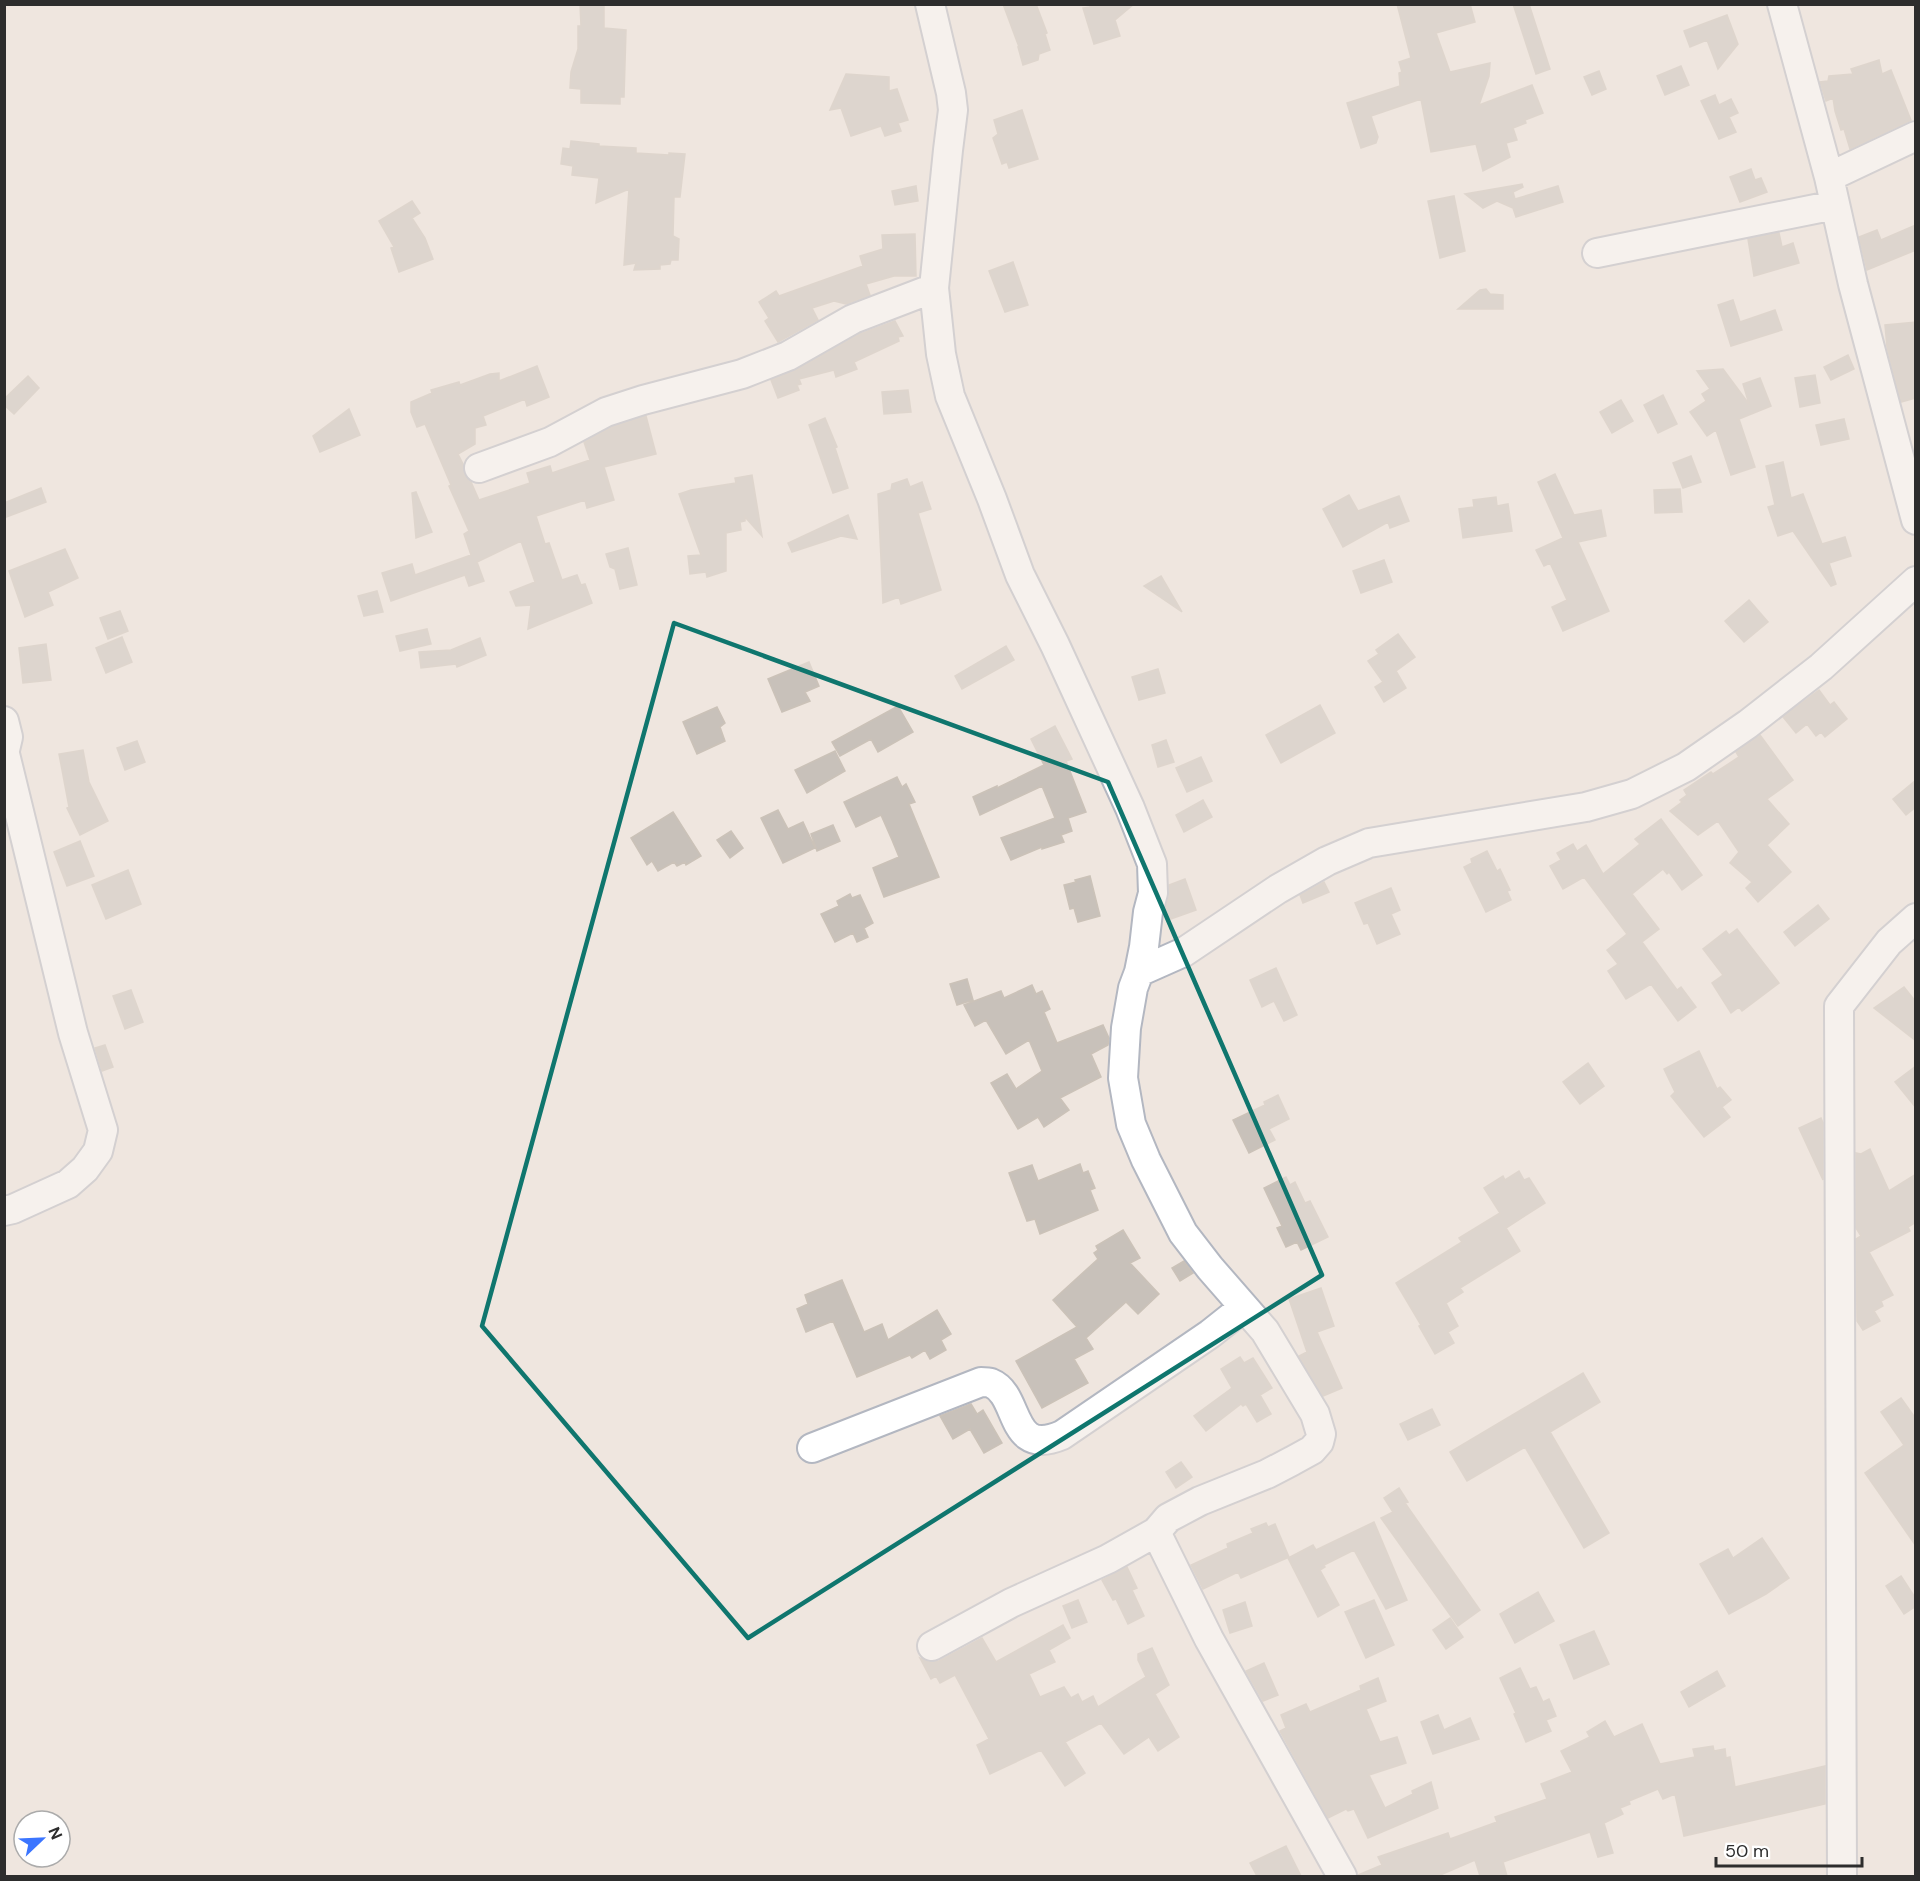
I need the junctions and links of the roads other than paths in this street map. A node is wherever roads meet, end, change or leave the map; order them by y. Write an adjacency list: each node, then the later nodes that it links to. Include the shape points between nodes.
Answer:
1 (930, 4): 6 (street, via 953,110)
2 (1782, 4): 4 (street)
3 (1916, 136): 4 (street)
4 (1832, 191): 5 (street); 8 (street)
5 (1597, 253)
6 (934, 288): 7 (street, via 853,319 788,356 742,374 606,412 550,442); 13 (street, via 940,354 950,396 1020,575 1131,808 1152,864 1153,893)
7 (478, 468)
8 (1916, 520)
9 (1916, 581): 13 (street, via 1821,667 1686,767 1632,794 1586,807 1369,843 1327,861 1184,952)
10 (4, 721): 11 (street, via 8,737)
11 (5, 754): 14 (street, via 73,1033 103,1130 98,1151 86,1169 68,1184)
12 (1916, 918): 20 (street, via 1889,942 1839,1006)
13 (1139, 972): 15 (street, via 1124,1048 1123,1078 1131,1124 1183,1233)
14 (4, 1211)
15 (1244, 1307): 16 (street, via 1210,1334 1050,1440 1025,1434 1003,1394 993,1384 981,1382); 17 (street, via 1265,1331 1315,1414 1321,1434 1318,1442 1312,1450 1284,1465 1168,1518)
16 (812, 1448)
17 (1156, 1532): 18 (street); 19 (street, via 1209,1639)
18 (932, 1646)
19 (1342, 1876)
20 (1842, 1876)

